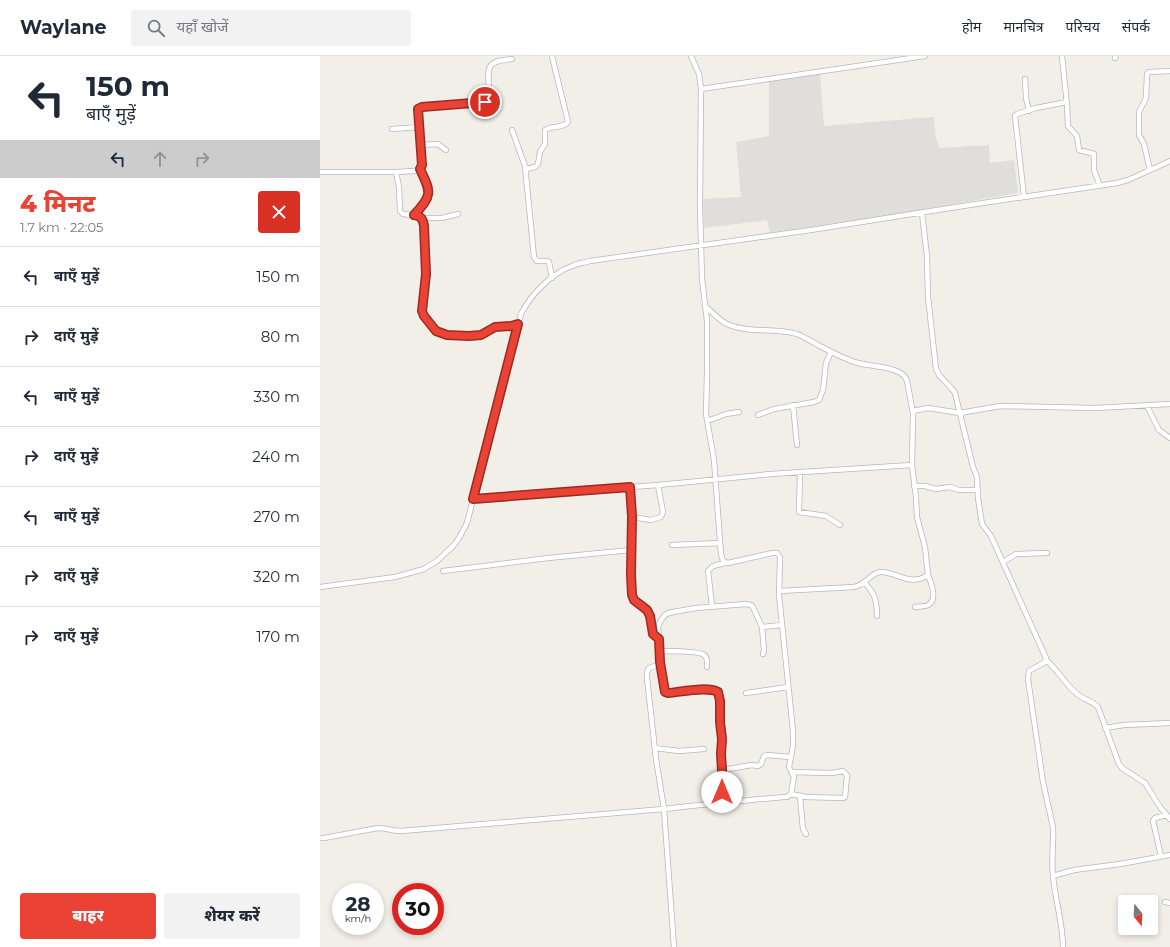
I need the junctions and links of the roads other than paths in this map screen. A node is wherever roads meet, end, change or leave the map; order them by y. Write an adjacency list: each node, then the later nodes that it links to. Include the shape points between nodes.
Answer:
1 (552, 56): 18 (street, via 568,122 564,126 545,130 545,144 540,152 538,164)
2 (691, 56): 8 (street, via 699,74)
3 (925, 56): 8 (street)
4 (1062, 56): 9 (street)
5 (512, 60): 11 (street, via 499,60 489,67 488,100 420,107)
6 (1170, 71): 19 (street, via 1147,74 1146,98 1139,114 1139,135 1144,144)
7 (1025, 79): 10 (street)
8 (701, 89): 28 (street)
9 (1067, 102): 10 (street); 22 (street, via 1068,126 1077,136 1079,150 1094,154 1094,170)
10 (1029, 111): 23 (street, via 1014,117)
11 (419, 127): 12 (street); 14 (street)
12 (392, 129)
13 (512, 130): 18 (street)
14 (420, 145): 15 (street, via 438,144); 17 (street)
15 (446, 150)
16 (1170, 161): 19 (street)
17 (420, 169): 21 (street); 26 (street, via 429,193)
18 (526, 169): 29 (street, via 534,257 537,261 549,262)
19 (1150, 170): 22 (street, via 1128,180)
20 (320, 172): 21 (street)
21 (396, 172): 26 (street, via 400,211 403,214)
22 (1100, 186): 23 (street)
23 (1024, 197): 24 (street)
24 (923, 213): 28 (street); 38 (street, via 928,297 936,368 952,389)
25 (458, 214): 27 (street, via 442,218)
26 (414, 215): 27 (street)
27 (422, 218): 31 (street, via 426,267 422,311 434,328 441,334 469,336 481,335 495,327)
28 (701, 246): 29 (street, via 581,263); 30 (street)
29 (552, 278): 31 (street, via 530,299)
30 (705, 306): 32 (street, via 732,326 796,334); 40 (street)
31 (518, 324): 50 (street)
32 (831, 352): 34 (street, via 826,363 823,390 819,400); 36 (street, via 858,363 902,373 906,377)
33 (1170, 404): 35 (street)
34 (793, 405): 39 (street); 42 (street)
35 (1147, 406): 38 (street, via 1000,406); 41 (street, via 1160,431)
36 (913, 410): 38 (street, via 928,408); 43 (street)
37 (739, 412): 40 (street)
38 (960, 413): 49 (street, via 976,473)
39 (758, 415)
40 (707, 421): 45 (street)
41 (1170, 438)
42 (797, 445)
43 (912, 465): 44 (street); 47 (street)
44 (800, 473): 45 (street); 52 (street, via 799,512 826,516)
45 (715, 479): 46 (street); 53 (street)
46 (658, 485): 48 (street); 51 (street, via 663,512 661,517 651,520)
47 (914, 486): 49 (street); 60 (street)
48 (630, 487): 50 (street); 51 (street)
49 (977, 490): 57 (street, via 982,524 991,536)
50 (473, 499): 62 (street, via 467,523 459,538 430,566 395,577)
51 (632, 517): 55 (street)
52 (840, 525)
53 (720, 543): 54 (street); 58 (street)
54 (672, 545)
55 (632, 550): 59 (street); 69 (street, via 632,595 649,613 653,634)
56 (1046, 553): 57 (street, via 1016,554)
57 (1002, 562): 72 (street)
58 (725, 563): 63 (street, via 777,553 781,559); 64 (street, via 713,566 708,571)
59 (444, 571)
60 (928, 575): 61 (street, via 910,579 881,572); 65 (street, via 933,598 929,605)
61 (864, 582): 63 (street, via 854,587); 66 (street, via 876,599)
62 (320, 587)
63 (779, 590): 67 (street)
64 (712, 606): 68 (street, via 749,604 753,607); 69 (street, via 666,614 659,624)
65 (915, 607)
66 (877, 616)
67 (782, 625): 68 (street); 75 (street)
68 (762, 627): 71 (street)
69 (659, 639): 70 (street)
70 (660, 651): 73 (street); 74 (street, via 700,653 705,655)
71 (763, 654)
72 (1046, 660): 78 (street, via 1076,694 1096,705); 93 (street, via 1032,669 1028,676 1043,782 1053,827)
73 (660, 662): 79 (street, via 647,672); 82 (street, via 666,693 706,689 718,692)
74 (708, 667)
75 (788, 688): 76 (street); 81 (street, via 793,731)
76 (746, 693)
77 (1170, 723): 78 (street)
78 (1105, 728): 88 (street, via 1120,766 1145,783)
79 (655, 748): 80 (street, via 679,751); 87 (street)
80 (704, 749)
81 (791, 757): 82 (street, via 767,755 758,766); 83 (street, via 789,767)
82 (722, 770): 86 (street)
83 (792, 772): 84 (street, via 794,780); 85 (street, via 843,771 847,775 844,798)
84 (791, 794): 85 (street); 86 (street, via 787,797)
85 (800, 796): 89 (street, via 803,829)
86 (722, 803): 87 (street)
87 (664, 809): 90 (street, via 401,832 378,828); 94 (street)
88 (1168, 817): 92 (street, via 1155,818 1154,821)
89 (806, 834)
90 (320, 838)
91 (1170, 854): 92 (street)
92 (1161, 856): 93 (street, via 1074,870)
93 (1053, 876): 95 (street)
94 (674, 947)
95 (1063, 947)

